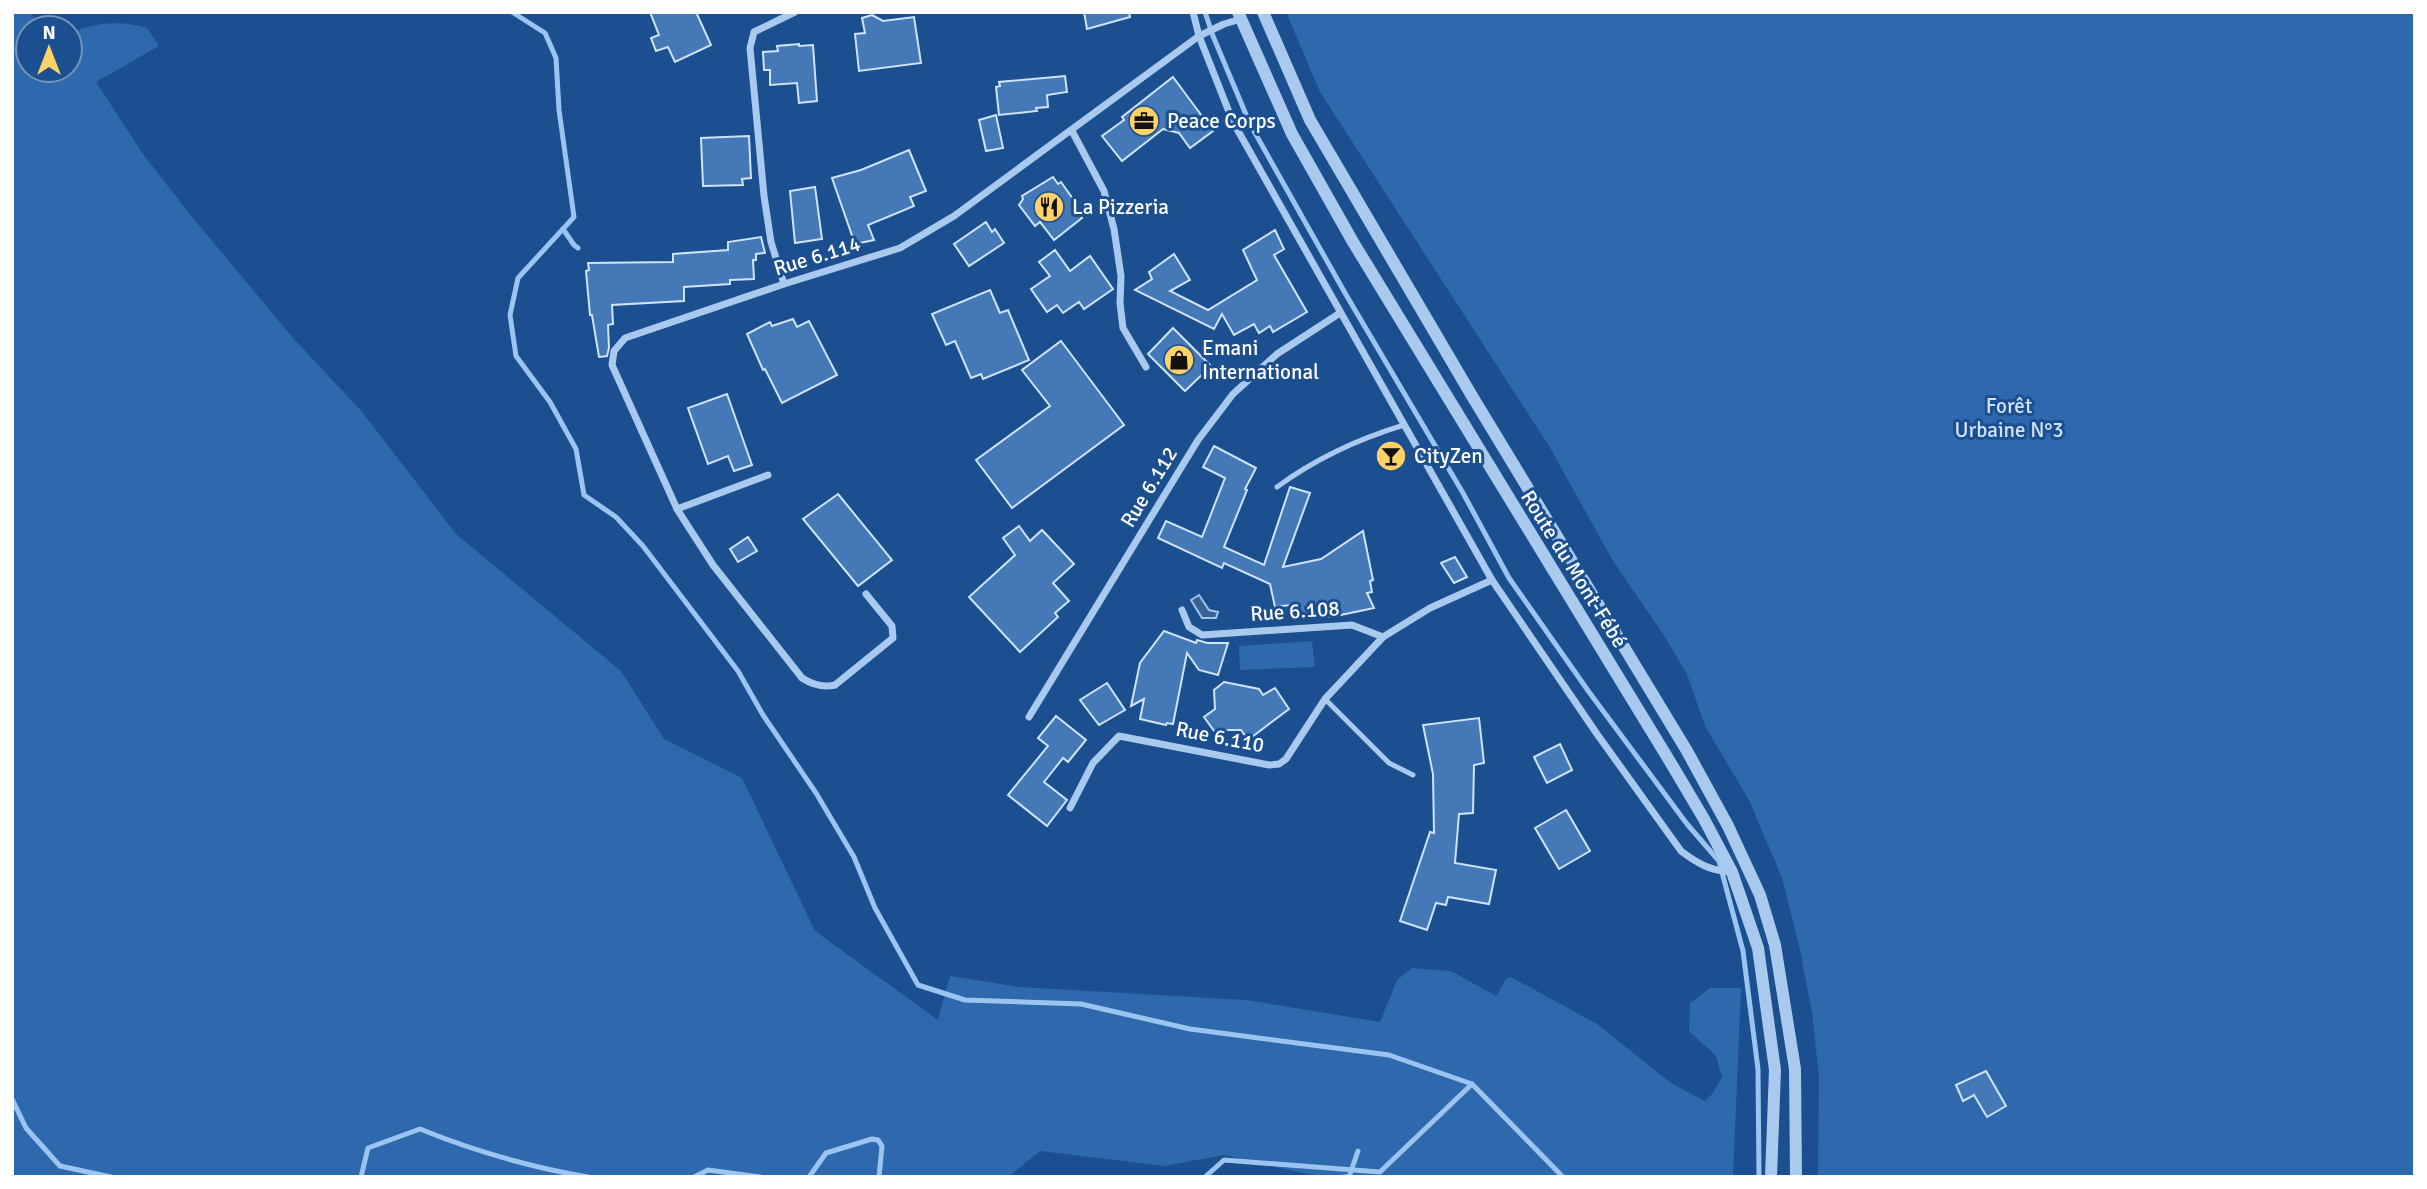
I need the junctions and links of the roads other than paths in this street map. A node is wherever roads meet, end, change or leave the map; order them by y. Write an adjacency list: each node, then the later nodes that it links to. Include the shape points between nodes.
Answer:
1 (795, 12): 7 (street, via 754,32 750,48 764,195)
2 (1192, 12): 5 (street)
3 (1263, 12): 24 (street, Route du Mont-Fébé, via 1310,120 1687,751 1760,895 1774,945 1795,1069)
4 (1240, 16): 5 (street, Rue 6.114); 22 (street, Route du Mont-Fébé, via 1292,134 1353,242 1669,760)
5 (1199, 36): 6 (street, Rue 6.114); 8 (street, via 1233,122)
6 (1072, 131): 7 (street, Rue 6.114, via 954,216 901,248); 9 (street, via 1104,191 1121,276 1123,328)
7 (784, 284): 13 (street, Rue 6.114, via 625,338 614,351 612,365)
8 (1340, 313): 10 (street); 19 (street, Rue 6.112, via 1277,354 1233,394 1198,440)
9 (1146, 367)
10 (1404, 425): 12 (lane, via 1328,455); 14 (street)
11 (768, 475): 13 (street)
12 (1277, 487)
13 (677, 509): 15 (street, Rue 6.114, via 713,565 811,684 835,685 893,638 892,626)
14 (1492, 580): 17 (street, via 1430,608); 22 (street, via 1681,851 1714,871)
15 (866, 594)
16 (1182, 610): 17 (street, Rue 6.108, via 1189,627 1202,635 1352,625)
17 (1383, 637): 18 (street, Rue 6.110)
18 (1325, 699): 20 (lane, via 1389,763); 21 (street, Rue 6.110, via 1279,764 1119,736 1093,762)
19 (1029, 717)
20 (1413, 775)
21 (1070, 808)
22 (1732, 872): 23 (street, Route du Mont-Fébé, via 1758,948 1775,1070)
23 (1772, 1177)
24 (1796, 1177)

